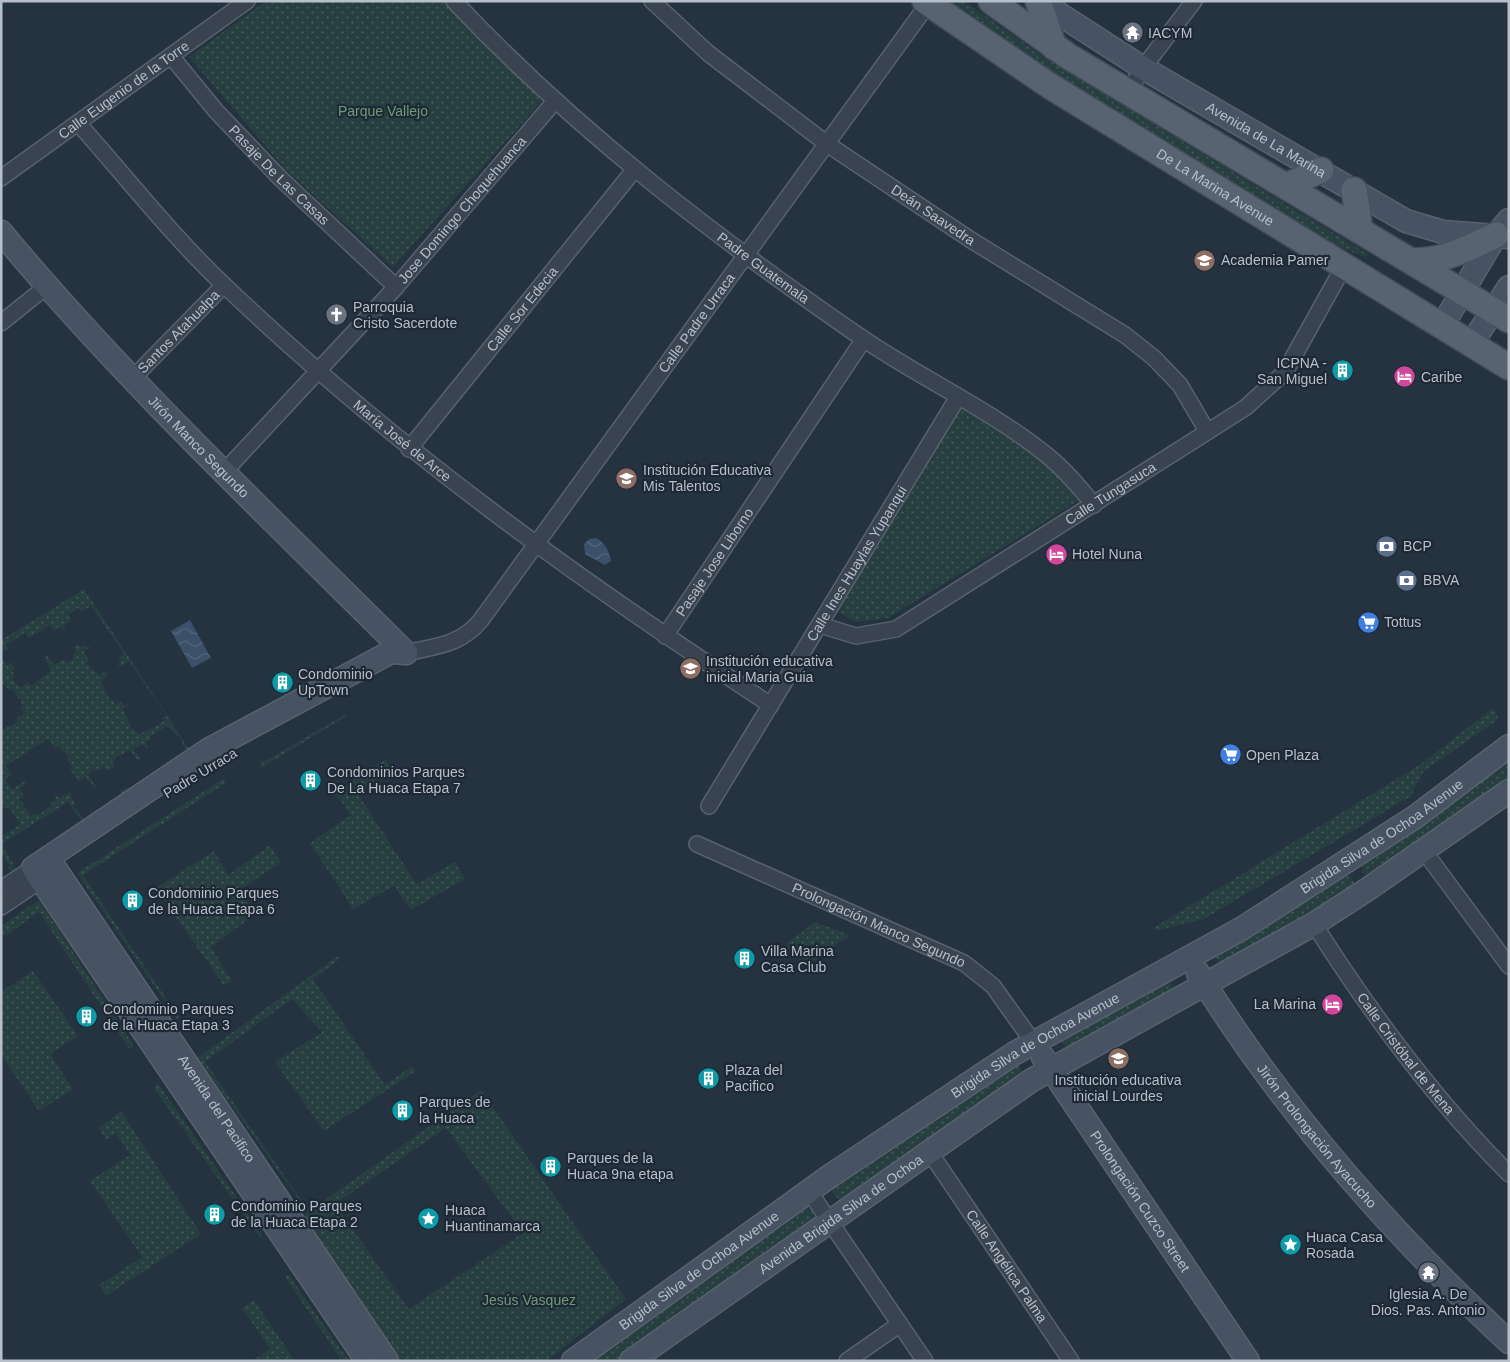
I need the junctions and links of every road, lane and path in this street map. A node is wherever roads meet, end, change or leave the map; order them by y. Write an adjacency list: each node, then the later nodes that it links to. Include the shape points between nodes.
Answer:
1 (247, 1): 9 (street, Calle Eugenio de la Torre)
2 (454, 1): 12 (street, Padre Guatemala)
3 (652, 1): 14 (street, Deán Saavedra, via 708,53)
4 (991, 1): 8 (main road)
5 (1038, 1): 8 (main road); 10 (street, Avenida de La Marina)
6 (1194, 1): 10 (street)
7 (927, 3): 14 (street, Calle Padre Urraca); 25 (main road, De La Marina Avenue, via 1050,86)
8 (1054, 47): 11 (main road)
9 (171, 56): 13 (street, Calle Eugenio de la Torre); 28 (street, Pasaje De Las Casas, via 216,111 280,178)
10 (1143, 68): 11 (street); 16 (street, Avenida de La Marina)
11 (1128, 92): 18 (main road)
12 (555, 101): 15 (street, Padre Guatemala); 28 (street, Jose Domingo Choquehuanca)
13 (78, 124): 17 (street, Calle Eugenio de la Torre); 26 (street, María José de Arce)
14 (827, 144): 23 (street, Calle Padre Urraca); 40 (street, Deán Saavedra, via 971,240 1125,335 1180,385)
15 (635, 169): 23 (street, Padre Guatemala); 41 (street, Calle Sor Edecia)
16 (1321, 170): 18 (main road); 19 (street, Avenida de La Marina)
17 (1, 178)
18 (1286, 186): 20 (main road)
19 (1354, 190): 20 (main road); 21 (street, Avenida de La Marina, via 1406,220 1443,232)
20 (1360, 230): 24 (main road)
21 (1505, 231): 24 (main road, via 1450,257); 30 (street)
22 (1, 232): 27 (street, Jirón Manco Segundo)
23 (746, 256): 34 (street, Padre Guatemala); 44 (street, Calle Padre Urraca)
24 (1412, 261): 30 (main road)
25 (1344, 266): 33 (main road, De La Marina Avenue); 40 (street, Calle Tungasuca, via 1285,372 1245,408)
26 (224, 285): 37 (street, María José de Arce); 38 (street, Santos Atahualpa)
27 (47, 286): 32 (street); 38 (street, Jirón Manco Segundo)
28 (396, 287): 37 (street, Jose Domingo Choquehuanca)
29 (1509, 287): 31 (street)
30 (1463, 291): 31 (main road); 33 (street)
31 (1501, 315): 35 (street)
32 (1, 323)
33 (1442, 326): 35 (main road, De La Marina Avenue)
34 (864, 339): 39 (street, Padre Guatemala); 46 (street, Pasaje Jose Liborno)
35 (1471, 344): 36 (main road, De La Marina Avenue)
36 (1509, 367)
37 (319, 371): 41 (street, María José de Arce); 42 (street, Jose Domingo Choquehuanca)
38 (133, 378): 42 (street, Jirón Manco Segundo)
39 (958, 397): 43 (street, Padre Guatemala, via 1050,457); 45 (street, Calle Ines Huaylas Yupanqui)
40 (1207, 431): 43 (street, Calle Tungasuca)
41 (409, 449): 44 (street, María José de Arce)
42 (224, 472): 47 (street, Jirón Manco Segundo)
43 (1094, 505): 45 (street, Calle Tungasuca, via 896,629 856,636)
44 (535, 545): 46 (street, María José de Arce); 47 (street, Padre Urraca, via 471,632 454,641)
45 (820, 625): 48 (street, Calle Ines Huaylas Yupanqui)
46 (665, 636): 48 (street, María José de Arce)
47 (406, 654): 55 (street, Padre Urraca, via 400,662 351,691 202,769)
48 (771, 704): 51 (street, Calle Ines Huaylas Yupanqui)
49 (1509, 746): 54 (street, Brigida Silva de Ochoa Avenue, via 1415,817)
50 (1509, 791): 53 (street, Brigida Silva de Ochoa Avenue)
51 (709, 806)
52 (697, 844): 63 (street, Prolongación Manco Segundo, via 964,963 993,986)
53 (1428, 858): 57 (street, Brigida Silva de Ochoa Avenue); 61 (street)
54 (1349, 861): 57 (street); 60 (street, Brigida Silva de Ochoa Avenue, via 1241,929)
55 (44, 869): 56 (street, Padre Urraca); 58 (street, Padre Urraca); 71 (street, Avenida del Pacifico); 72 (street, Avenida del Pacifico)
56 (1, 889)
57 (1368, 889): 59 (street, Brigida Silva de Ochoa Avenue)
58 (1, 907)
59 (1314, 924): 62 (street, Brigida Silva de Ochoa Avenue); 66 (street, Calle Cristóbal de Mena, via 1386,1030 1478,1143)
60 (1188, 958): 62 (street, Jirón Prolongación Ayacucho); 63 (street, Brigida Silva de Ochoa Avenue)
61 (1508, 962)
62 (1205, 985): 64 (street, Brigida Silva de Ochoa Avenue); 70 (street, Jirón Prolongación Ayacucho, via 1330,1156 1418,1254)
63 (1033, 1042): 64 (street, Prolongación Cuzco Street); 67 (street, Brigida Silva de Ochoa Avenue)
64 (1050, 1068): 65 (street, Avenida Brigida Silva de Ochoa); 78 (street, Prolongación Cuzco Street)
65 (929, 1152): 68 (street, Avenida Brigida Silva de Ochoa); 77 (street, Calle Angélica Palma)
66 (1509, 1174)
67 (809, 1191): 68 (street); 73 (street, Brigida Silva de Ochoa Avenue)
68 (830, 1220): 69 (street); 74 (street, Avenida Brigida Silva de Ochoa)
69 (900, 1324): 75 (street); 76 (street)
70 (1509, 1342)
71 (367, 1361)
72 (387, 1361)
73 (572, 1361)
74 (631, 1361)
75 (847, 1361)
76 (925, 1361)
77 (1071, 1361)
78 (1248, 1361)

